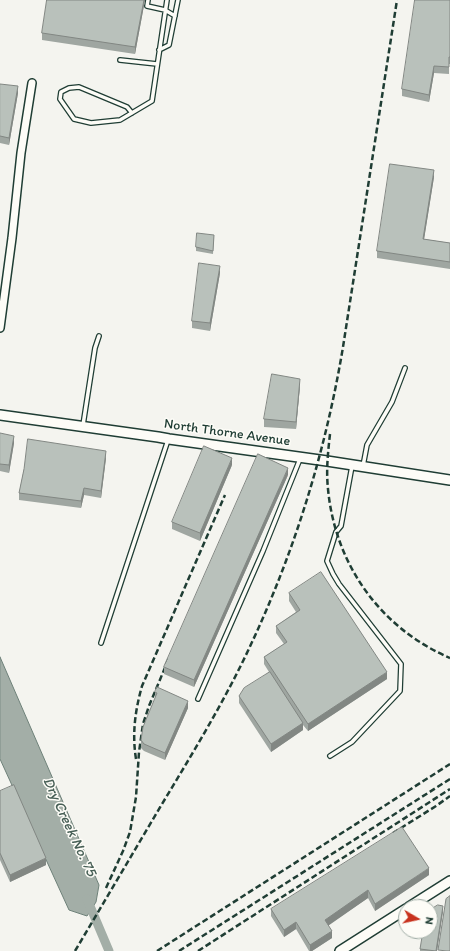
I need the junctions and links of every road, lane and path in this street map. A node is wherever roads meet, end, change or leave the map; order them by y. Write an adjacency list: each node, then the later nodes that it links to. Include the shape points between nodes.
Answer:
1 (148, 0): 4 (lane, via 147,6)
2 (167, 0): 4 (lane)
3 (178, 0): 5 (lane)
4 (165, 10): 5 (lane); 6 (lane)
5 (175, 16): 7 (lane)
6 (163, 26): 7 (lane); 8 (lane)
7 (172, 31): 8 (lane, via 169,45)
8 (159, 50): 10 (lane)
9 (120, 60): 10 (lane)
10 (157, 64): 12 (lane, via 152,101)
11 (32, 83): 13 (street)
12 (132, 113): 12 (lane, via 120,120 91,123 74,119 60,99 61,92 79,87 127,106)
13 (0, 328)
14 (99, 336): 17 (lane)
15 (405, 368): 21 (lane, via 392,402 368,445)
16 (0, 415): 17 (street, North Thorne Avenue)
17 (83, 426): 18 (street, North Thorne Avenue)
18 (169, 439): 19 (street, North Thorne Avenue); 23 (lane)
19 (300, 458): 20 (street, North Thorne Avenue); 24 (lane, via 263,551)
20 (353, 465): 21 (street, North Thorne Avenue); 25 (lane, via 341,526 336,532 327,561 339,584 401,664 400,691 352,742)
21 (363, 467): 22 (street, North Thorne Avenue)
22 (450, 480)
23 (101, 643)
24 (198, 699)
25 (330, 756)
26 (450, 881): 27 (street)
27 (422, 899)
28 (398, 914): 29 (street)
29 (340, 951)

